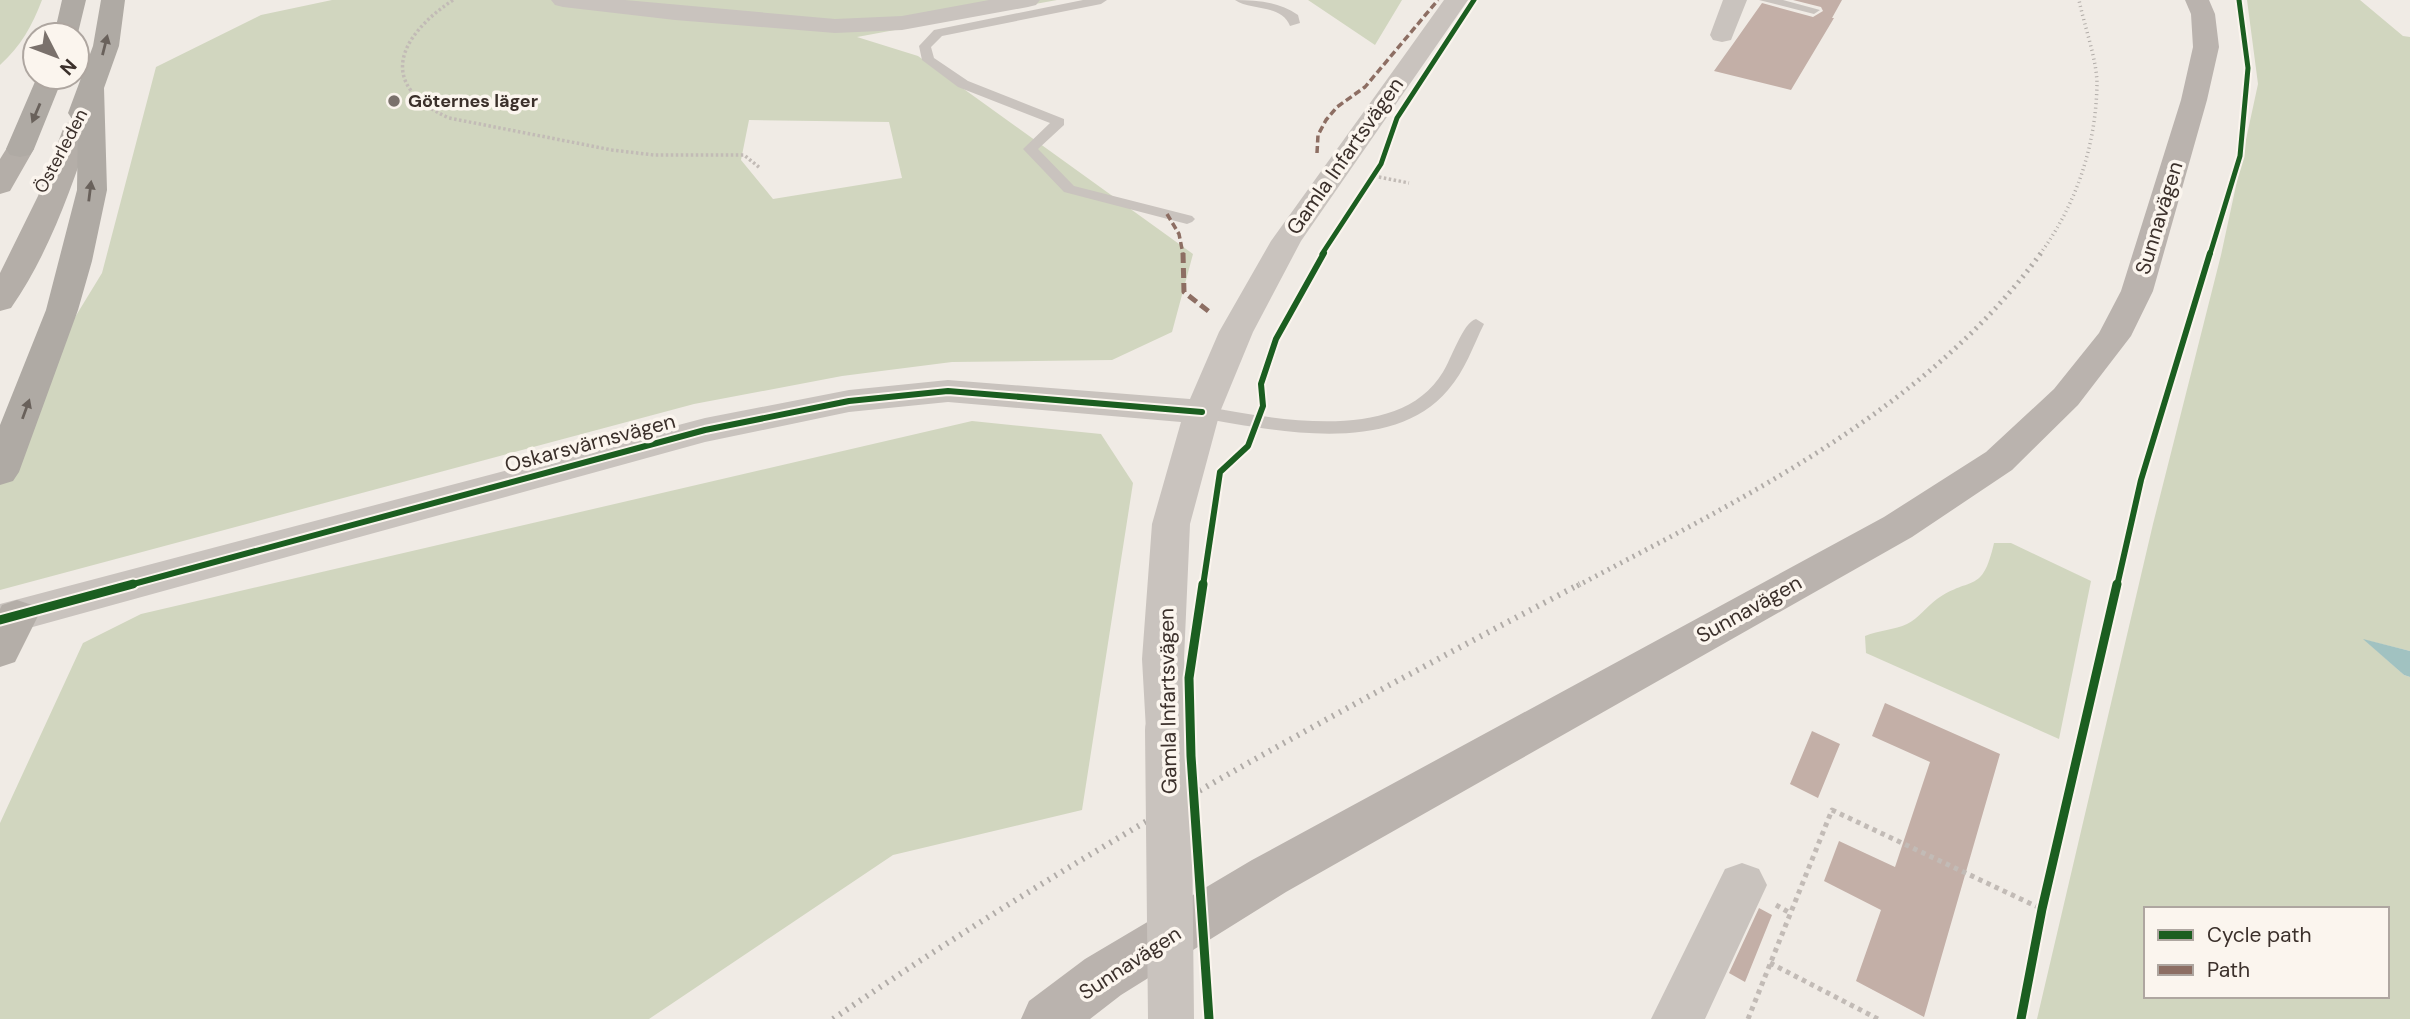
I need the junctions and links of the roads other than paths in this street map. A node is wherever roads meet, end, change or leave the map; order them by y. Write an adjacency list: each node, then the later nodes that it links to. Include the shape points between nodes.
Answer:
1 (74, 0): 12 (highway)
2 (113, 0): 16 (highway, Österleden, one-way to 2, via 106,46)
3 (563, 0): 14 (street, via 835,26)
4 (1028, 0): 14 (street)
5 (1101, 0): 14 (lane)
6 (1241, 0): 13 (lane, via 1281,9)
7 (1456, 0): 27 (street, Gamla Infartsvägen, via 1286,241 1236,332)
8 (1735, 0): 15 (street)
9 (1765, 0): 11 (lane)
10 (2197, 0): 31 (main road, Sunnavägen, via 2206,47 2137,291 2113,336 2066,397 1999,461 1898,527 1269,876 1102,977)
11 (1814, 10)
12 (69, 21)
13 (1294, 23)
14 (935, 25): 23 (lane, via 925,46 928,60 963,84 1059,122 1030,149 1069,189)
15 (1722, 35)
16 (91, 88): 28 (highway, one-way to 16, via 76,261 92,190)
17 (45, 91): 20 (highway, Österleden, one-way to 20)
18 (90, 91): 19 (highway, Österleden)
19 (76, 129): 24 (highway, Österleden); 25 (highway, via 38,233)
20 (20, 149): 21 (highway); 22 (highway, Österleden)
21 (0, 170)
22 (0, 185)
23 (1187, 219)
24 (0, 253)
25 (0, 301)
26 (1476, 324): 27 (lane, via 1441,389 1405,415 1351,429 1258,422)
27 (1202, 412): 29 (street, Oskarsvärnsvägen, via 948,391 849,401 705,430); 32 (street, Gamla Infartsvägen, bridge, via 1171,524 1163,659)
28 (0, 472)
29 (6, 629)
30 (1742, 885): 33 (street)
31 (1048, 1019)
32 (1171, 1019)
33 (1678, 1019)

